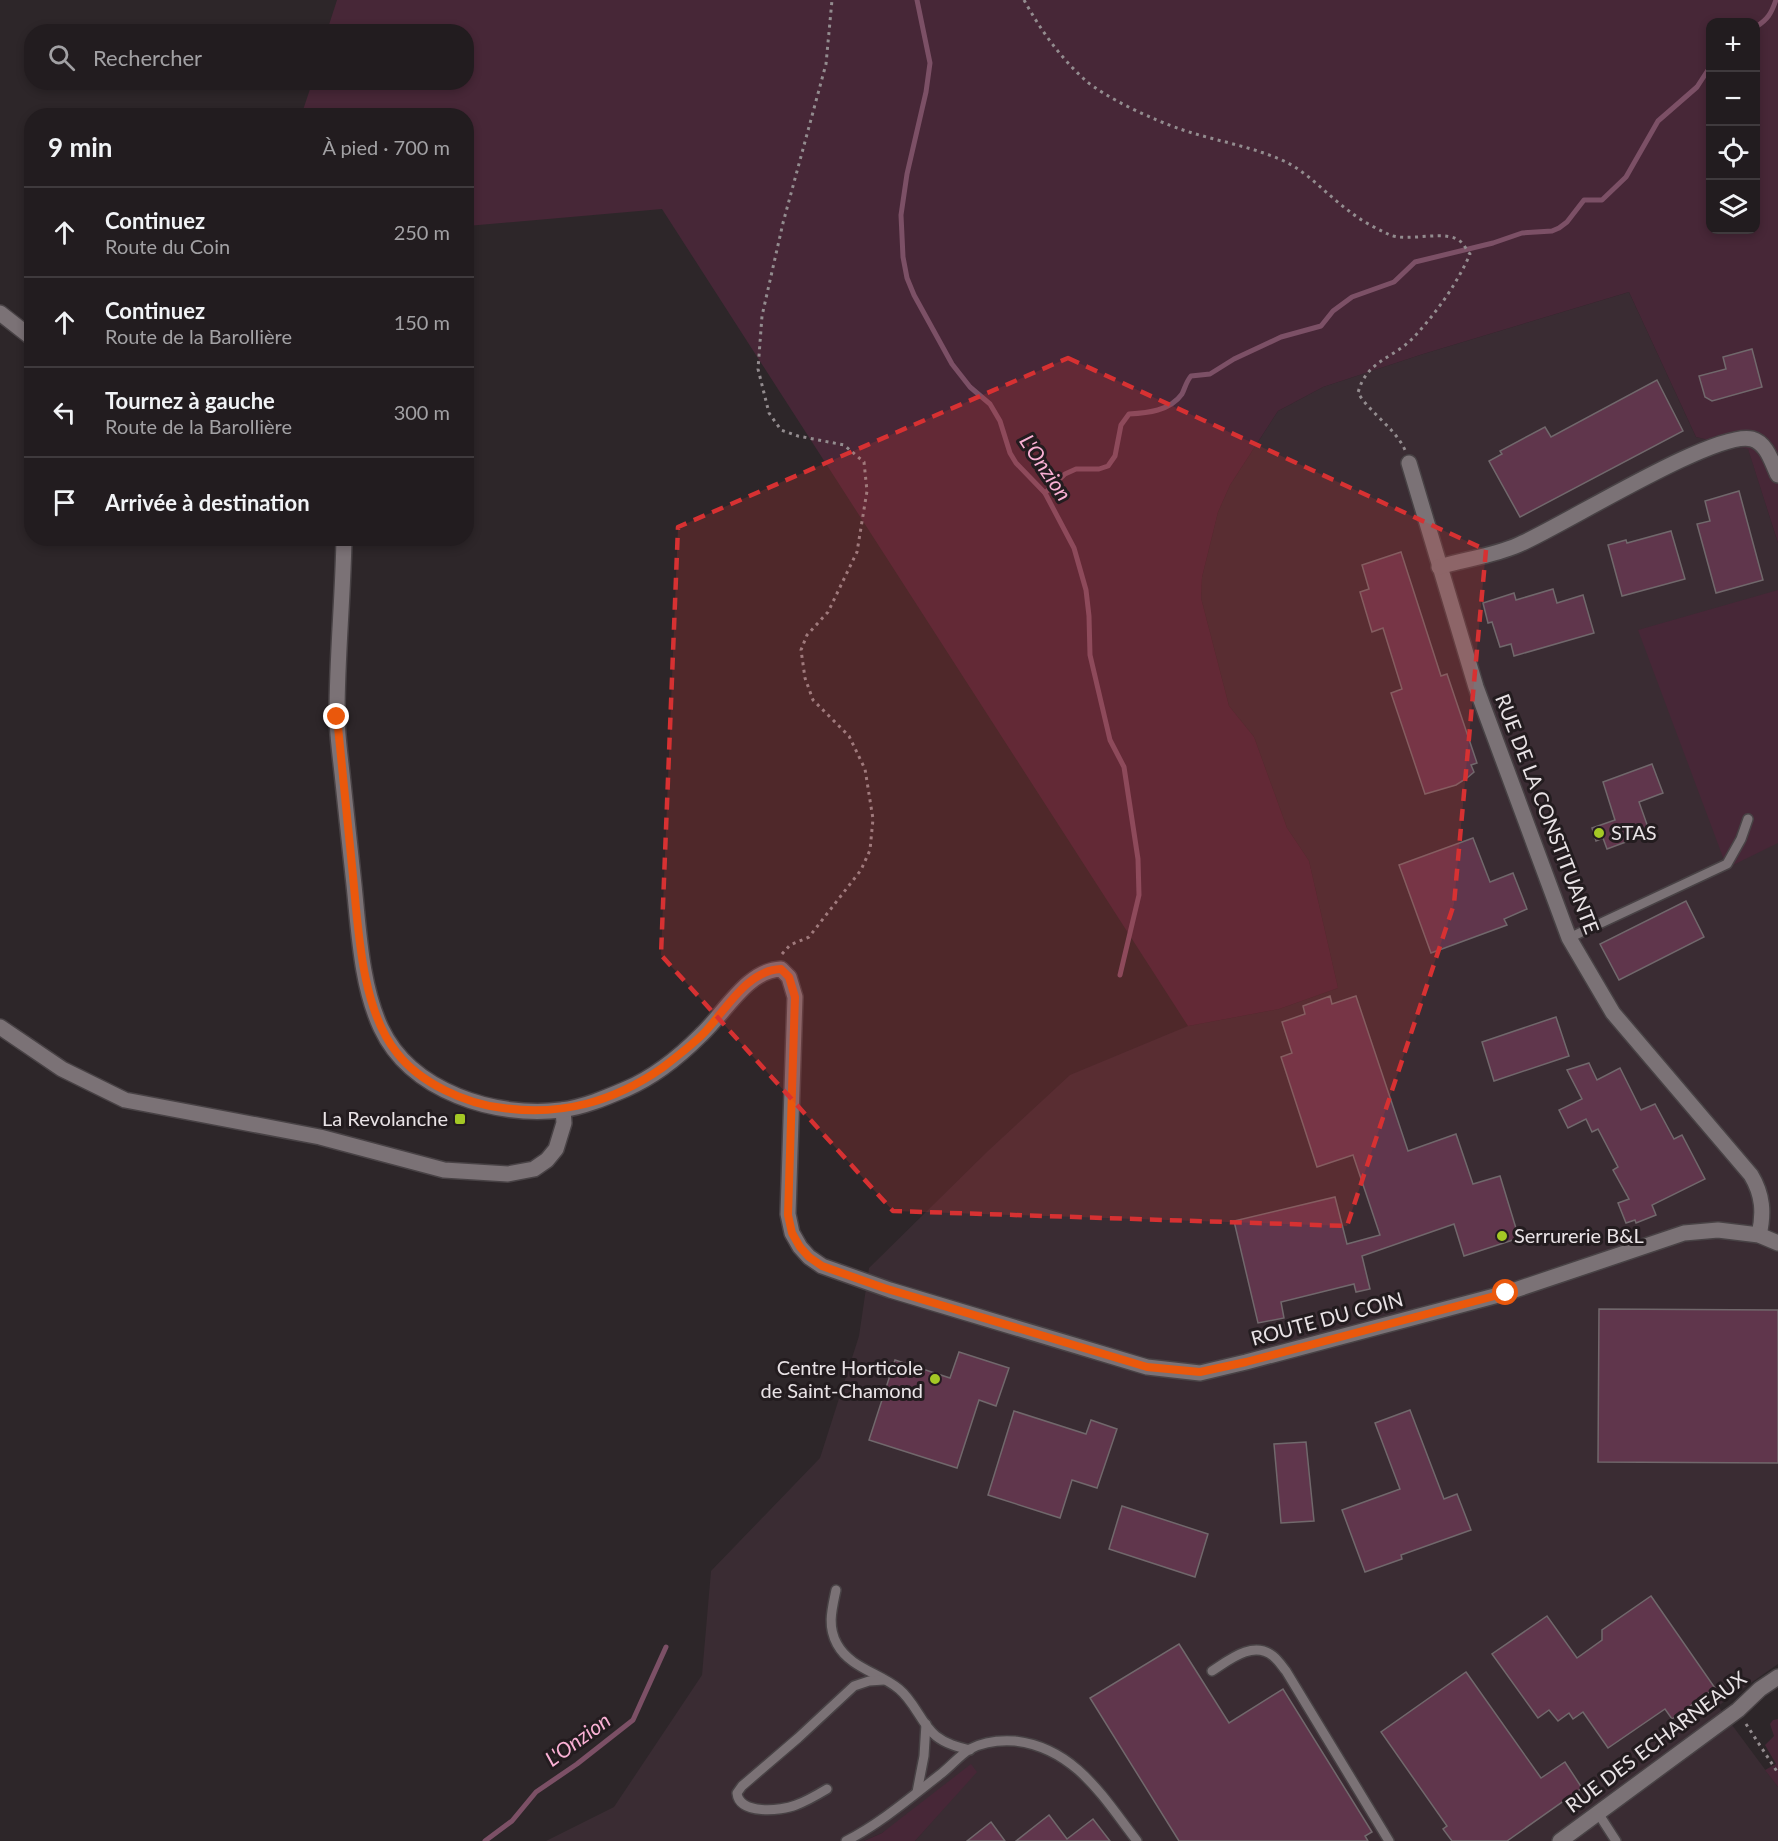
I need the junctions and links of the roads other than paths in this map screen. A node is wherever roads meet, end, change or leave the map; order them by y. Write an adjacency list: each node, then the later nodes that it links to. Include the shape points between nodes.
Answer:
1 (0, 313): 2 (main road)
2 (24, 332)
3 (1409, 463): 6 (main road, RUE DE LA CONSTITUANTE)
4 (1778, 475): 6 (main road, via 1760,442 1735,439 1695,453 1518,545)
5 (344, 546): 10 (main road, via 337,717 361,948 381,1028 397,1053 418,1074 452,1093 497,1108)
6 (1439, 567): 8 (main road, RUE DE LA CONSTITUANTE, via 1476,687)
7 (1748, 819): 8 (lane, via 1727,864)
8 (1569, 938): 11 (main road, RUE DE LA CONSTITUANTE, via 1613,1013 1751,1175 1762,1203)
9 (0, 1028): 10 (main road, via 62,1069 125,1100 320,1137 444,1170 508,1174 534,1169 556,1149 564,1123)
10 (563, 1110): 11 (main road, ROUTE DU COIN, via 597,1101 660,1069 703,1034 749,982 770,969 781,969 789,977 795,997 788,1215 792,1233 809,1257 822,1266 884,1288 1147,1367 1200,1372 1246,1362 1506,1293 1684,1233 1718,1230)
11 (1759, 1235): 12 (main road, ROUTE DU COIN)
12 (1778, 1243)
13 (836, 1590): 16 (lane, via 830,1619 838,1646 852,1661)
14 (1212, 1671): 24 (lane, via 1244,1651 1273,1655)
15 (1778, 1677): 21 (main road, RUE DES ECHARNEAUX)
16 (884, 1680): 17 (lane, via 910,1699); 19 (lane, via 854,1686 742,1786 737,1800 760,1809 787,1808)
17 (926, 1724): 18 (lane, via 946,1742); 20 (lane)
18 (970, 1749): 20 (lane); 23 (lane, via 1009,1740 1055,1752 1078,1768)
19 (827, 1789)
20 (916, 1793): 22 (lane)
21 (1598, 1813): 25 (main road, RUE DES ECHARNEAUX); 26 (lane)
22 (846, 1841)
23 (1137, 1841)
24 (1389, 1841)
25 (1560, 1841)
26 (1616, 1841)

